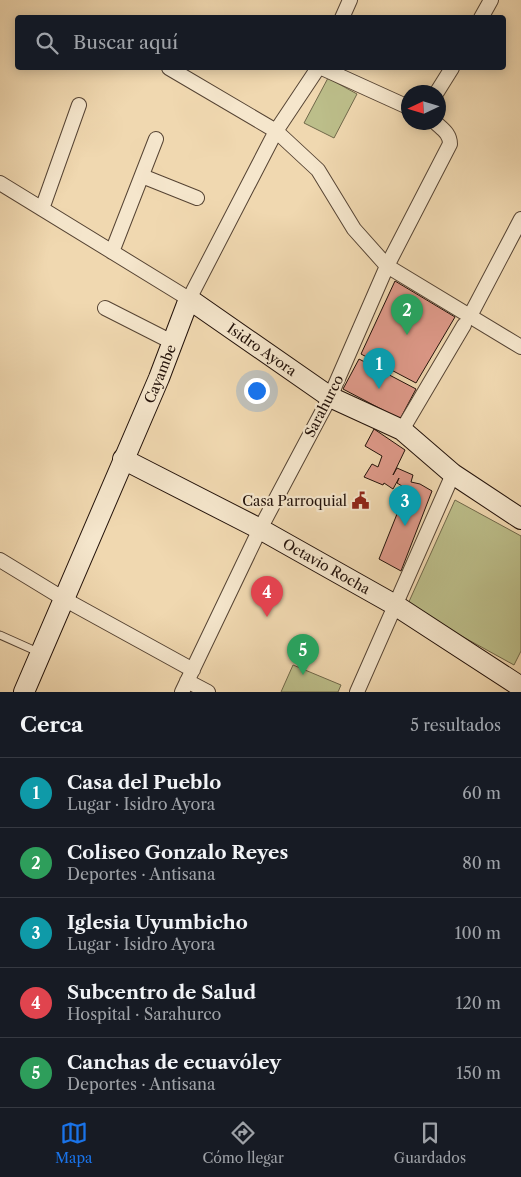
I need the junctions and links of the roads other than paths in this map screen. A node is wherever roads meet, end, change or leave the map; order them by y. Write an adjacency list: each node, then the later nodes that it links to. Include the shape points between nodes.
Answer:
1 (350, 0): 3 (street)
2 (491, 0): 4 (street)
3 (343, 15)
4 (483, 15)
5 (172, 70): 13 (street)
6 (317, 70): 13 (street, Cayambe)
7 (326, 70): 10 (street)
8 (451, 70): 9 (street)
9 (441, 85)
10 (401, 104)
11 (79, 105): 18 (street)
12 (444, 130): 21 (street, Sarahurco, via 450,144)
13 (276, 131): 21 (street, via 318,170 354,229); 22 (street, Cayambe)
14 (156, 139): 15 (street)
15 (142, 176): 17 (street); 20 (street)
16 (0, 183): 18 (street, Isidro Ayora)
17 (196, 198)
18 (42, 209): 20 (street, Isidro Ayora)
19 (521, 219): 24 (street)
20 (112, 252): 22 (street, Isidro Ayora)
21 (387, 266): 24 (street); 27 (street, Sarahurco)
22 (189, 299): 25 (street, Cayambe); 27 (street, Isidro Ayora)
23 (105, 308): 25 (street)
24 (467, 321): 26 (street); 28 (street)
25 (172, 342): 29 (street, Cayambe)
26 (521, 347)
27 (330, 397): 28 (street, Isidro Ayora); 32 (street, Sarahurco)
28 (402, 430): 30 (street, Isidro Ayora)
29 (123, 459): 32 (street, Octavio Rocha); 34 (street, Cayambe)
30 (454, 474): 31 (street, Isidro Ayora); 35 (street)
31 (521, 519)
32 (260, 528): 35 (street, Octavio Rocha); 38 (street, Sarahurco)
33 (0, 560): 34 (street)
34 (64, 599): 37 (street, Cayambe); 38 (street)
35 (395, 604): 39 (street, Octavio Rocha); 42 (street)
36 (0, 635): 37 (lane)
37 (41, 653): 40 (street, Cayambe)
38 (187, 681): 41 (street)
39 (521, 688)
40 (24, 692)
41 (208, 692)
42 (357, 692)

